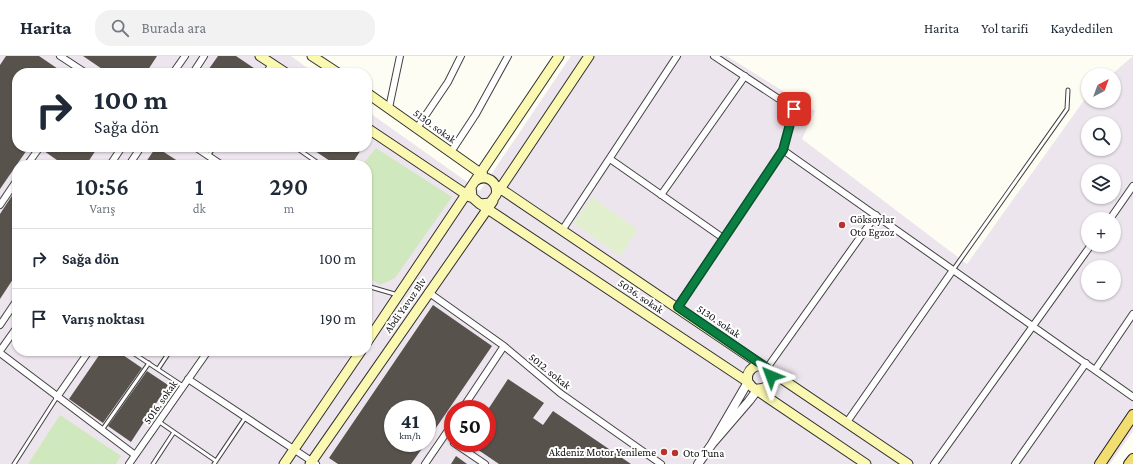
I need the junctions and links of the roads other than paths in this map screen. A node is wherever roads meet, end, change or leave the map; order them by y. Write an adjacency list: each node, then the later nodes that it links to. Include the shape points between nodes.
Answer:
1 (60, 56): 14 (street)
2 (185, 56): 15 (street)
3 (204, 56): 16 (street)
4 (260, 56): 13 (main road)
5 (312, 56): 19 (main road)
6 (461, 56): 24 (street, via 448,82)
7 (508, 56): 30 (street, via 476,114)
8 (559, 56): 35 (main road)
9 (589, 56): 39 (main road)
10 (677, 56): 32 (street)
11 (714, 56): 20 (street)
12 (398, 57): 23 (street)
13 (271, 63): 17 (lane); 18 (main road)
14 (78, 68)
15 (177, 68)
16 (196, 68)
17 (268, 68)
18 (278, 68)
19 (330, 68)
20 (745, 76): 26 (street, via 794,109); 40 (street)
21 (1068, 90): 47 (lane, via 1067,109)
22 (372, 96): 23 (main road, 5130. sokak)
23 (389, 108): 24 (main road, 5130. sokak)
24 (417, 128): 30 (main road, 5130. sokak)
25 (372, 131): 39 (main road, 5036. sokak)
26 (783, 150): 43 (street); 45 (street)
27 (202, 152): 31 (street)
28 (211, 152): 31 (lane)
29 (302, 152): 34 (lane)
30 (451, 152): 35 (main road, 5130. sokak)
31 (208, 156): 33 (street)
32 (610, 159): 40 (street); 44 (street)
33 (214, 160)
34 (314, 160)
35 (480, 173): 36 (main road, 5130. sokak); 39 (main road)
36 (488, 178): 39 (main road, 5130. sokak); 39 (main road, via 481,178)
37 (1133, 186): 42 (street)
38 (12, 187): 41 (street)
39 (484, 194): 44 (main road, 5130. sokak); 49 (main road, Abdi Yavuz Blv); 50 (main road); 71 (main road, 5036. sokak)
40 (662, 196): 45 (street)
41 (0, 205)
42 (1115, 212)
43 (876, 215): 47 (street); 67 (street)
44 (563, 229): 52 (main road, 5130. sokak)
45 (723, 238): 52 (street)
46 (1086, 252): 55 (street)
47 (953, 270): 55 (street); 80 (street)
48 (372, 287): 50 (lane)
49 (428, 292): 58 (street, 5012. sokak); 90 (main road, Abdi Yavuz Blv)
50 (399, 295): 57 (main road)
51 (12, 307): 54 (street)
52 (678, 307): 67 (main road, 5130. sokak)
53 (1133, 314): 69 (street)
54 (0, 324)
55 (1034, 327): 66 (street); 101 (street)
56 (12, 334): 59 (street)
57 (372, 335)
58 (504, 346): 76 (street); 97 (street, 5012. sokak, via 560,393)
59 (0, 352): 74 (street)
60 (86, 356): 74 (street)
61 (138, 356): 65 (lane)
62 (167, 356): 68 (lane)
63 (204, 356): 70 (street, 5016. sokak)
64 (358, 356): 85 (main road)
65 (149, 363): 68 (lane); 81 (lane)
66 (1086, 363): 69 (street); 102 (street)
67 (767, 368): 71 (main road, via 761,365 752,368 747,376); 73 (main road, via 771,376 770,382 764,389); 80 (main road, 5130. sokak)
68 (158, 369): 72 (lane)
69 (1095, 370): 75 (street)
70 (188, 378): 72 (street, 5016. sokak); 78 (street)
71 (748, 382): 73 (main road, 5036. sokak); 84 (street)
72 (183, 386): 79 (street, 5016. sokak)
73 (758, 389): 84 (street); 99 (main road, 5036. sokak)
74 (57, 397): 81 (street); 91 (lane)
75 (1133, 397)
76 (468, 400)
77 (1133, 415): 103 (main road)
78 (246, 417): 85 (street); 89 (lane)
79 (158, 422): 82 (lane); 87 (street, 5016. sokak)
80 (847, 422): 100 (main road, 5130. sokak)
81 (102, 430): 87 (street)
82 (174, 432): 89 (lane); 93 (lane)
83 (444, 436): 95 (street)
84 (712, 444): 98 (street)
85 (294, 449): 90 (street); 94 (main road)
86 (467, 452): 96 (street)
87 (135, 455): 92 (street, 5016. sokak)
88 (1133, 459): 104 (main road)
89 (215, 462)
90 (313, 463)
91 (14, 464)
92 (129, 464)
93 (153, 464)
94 (284, 464)
95 (425, 464)
96 (485, 464)
97 (661, 464)
98 (698, 464)
99 (866, 464)
100 (908, 464)
101 (934, 464)
102 (1015, 464)
103 (1100, 464)
104 (1129, 464)

